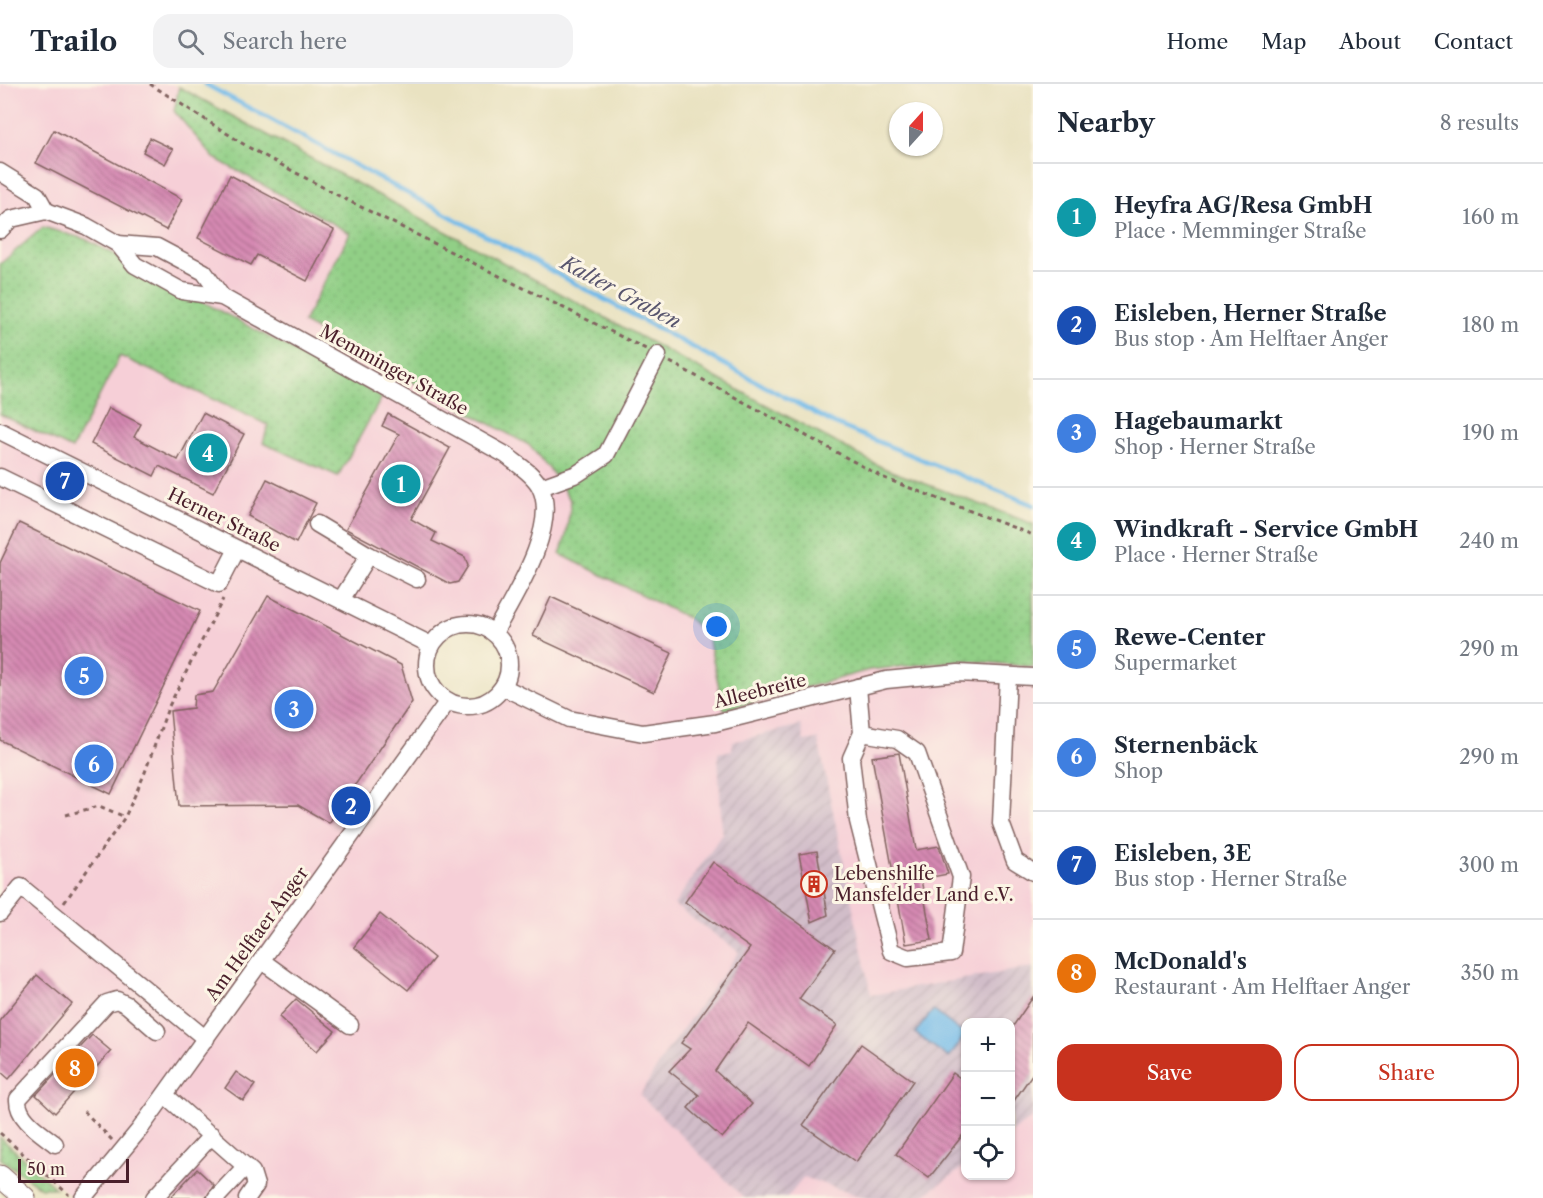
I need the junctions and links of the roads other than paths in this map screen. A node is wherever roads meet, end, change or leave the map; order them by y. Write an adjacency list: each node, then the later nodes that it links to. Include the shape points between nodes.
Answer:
1 (0, 172): 2 (street, via 37,195)
2 (46, 211): 3 (street, via 11,219); 4 (street, Memminger Straße, via 86,226)
3 (0, 230)
4 (118, 244): 5 (street, Memminger Straße, via 135,265 182,291); 5 (street, Memminger Straße, via 157,247 204,272)
5 (222, 297): 9 (street, Memminger Straße, via 506,455)
6 (658, 355): 9 (street, via 606,455 577,474)
7 (0, 431): 11 (street, Herner Straße)
8 (0, 477): 11 (street, via 219,584)
9 (540, 487): 15 (street, via 545,519 540,542)
10 (316, 524): 12 (street)
11 (237, 549): 14 (street, Herner Straße)
12 (369, 555): 13 (street); 14 (street)
13 (417, 579)
14 (341, 600): 16 (street, Herner Straße)
15 (494, 633): 16 (street, via 476,624 454,626); 19 (street, via 502,642 509,664)
16 (431, 645): 21 (street, via 428,677)
17 (1008, 676): 18 (street, Alleebreite); 20 (street, Alleebreite, via 958,673 886,680); 23 (street, via 1001,823 1015,861)
18 (1033, 677)
19 (503, 687): 20 (street, Alleebreite, via 569,719 643,733 715,723); 21 (street, via 485,703 460,706)
20 (858, 687): 22 (street)
21 (448, 702): 25 (street, Am Helftaer Anger)
22 (861, 734): 22 (street, via 897,739 916,753 961,877 951,953 908,958 891,951 858,821 851,758)
23 (1033, 872)
24 (0, 913): 28 (street, via 21,887)
25 (262, 961): 26 (street); 28 (street, Am Helftaer Anger)
26 (350, 1025)
27 (157, 1031): 31 (street, via 127,1005 117,1000 107,1003 18,1099 23,1117)
28 (206, 1039): 29 (street, Am Helftaer Anger)
29 (165, 1095): 30 (street); 34 (street, Am Helftaer Anger)
30 (212, 1135): 32 (street); 36 (street)
31 (55, 1144)
32 (246, 1166): 37 (street); 38 (street, via 256,1185)
33 (0, 1176): 35 (main road)
34 (91, 1194)
35 (25, 1198)
36 (154, 1198)
37 (216, 1198)
38 (247, 1198)

